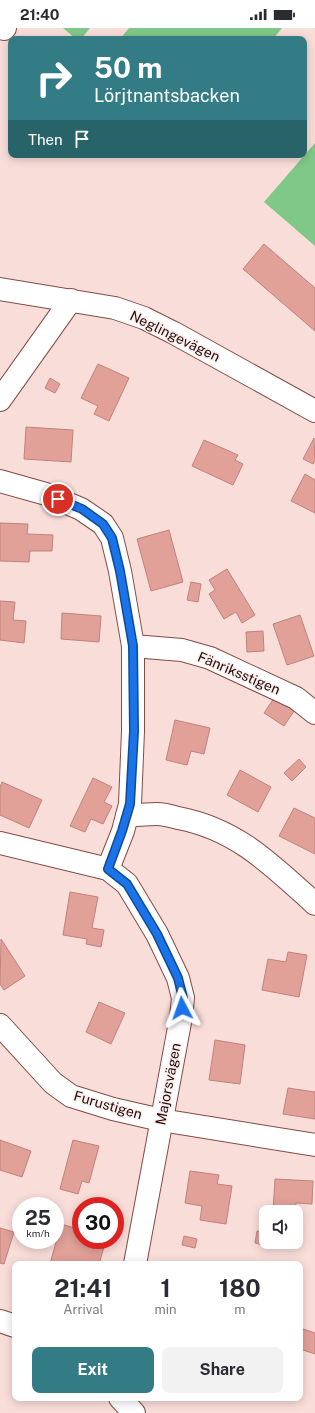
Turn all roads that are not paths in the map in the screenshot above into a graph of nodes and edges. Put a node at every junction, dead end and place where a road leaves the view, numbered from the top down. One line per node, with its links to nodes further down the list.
1 (0, 289): 2 (street, Neglingevägen)
2 (71, 300): 3 (street); 4 (street, Neglingevägen)
3 (0, 400)
4 (315, 411)
5 (0, 481): 6 (street)
6 (133, 646): 7 (street, Fänriksstigen); 8 (street)
7 (315, 713)
8 (127, 816): 10 (street); 11 (street)
9 (0, 843): 10 (street, Majorsvägen)
10 (108, 869): 13 (street, Majorsvägen)
11 (315, 904)
12 (0, 1025): 13 (street, Furustigen)
13 (161, 1120): 14 (street, Furustigen); 15 (street, Majorsvägen)
14 (315, 1145)
15 (136, 1261)
16 (0, 1321): 17 (street)
17 (12, 1325)
18 (123, 1401): 19 (street)
19 (134, 1413)

